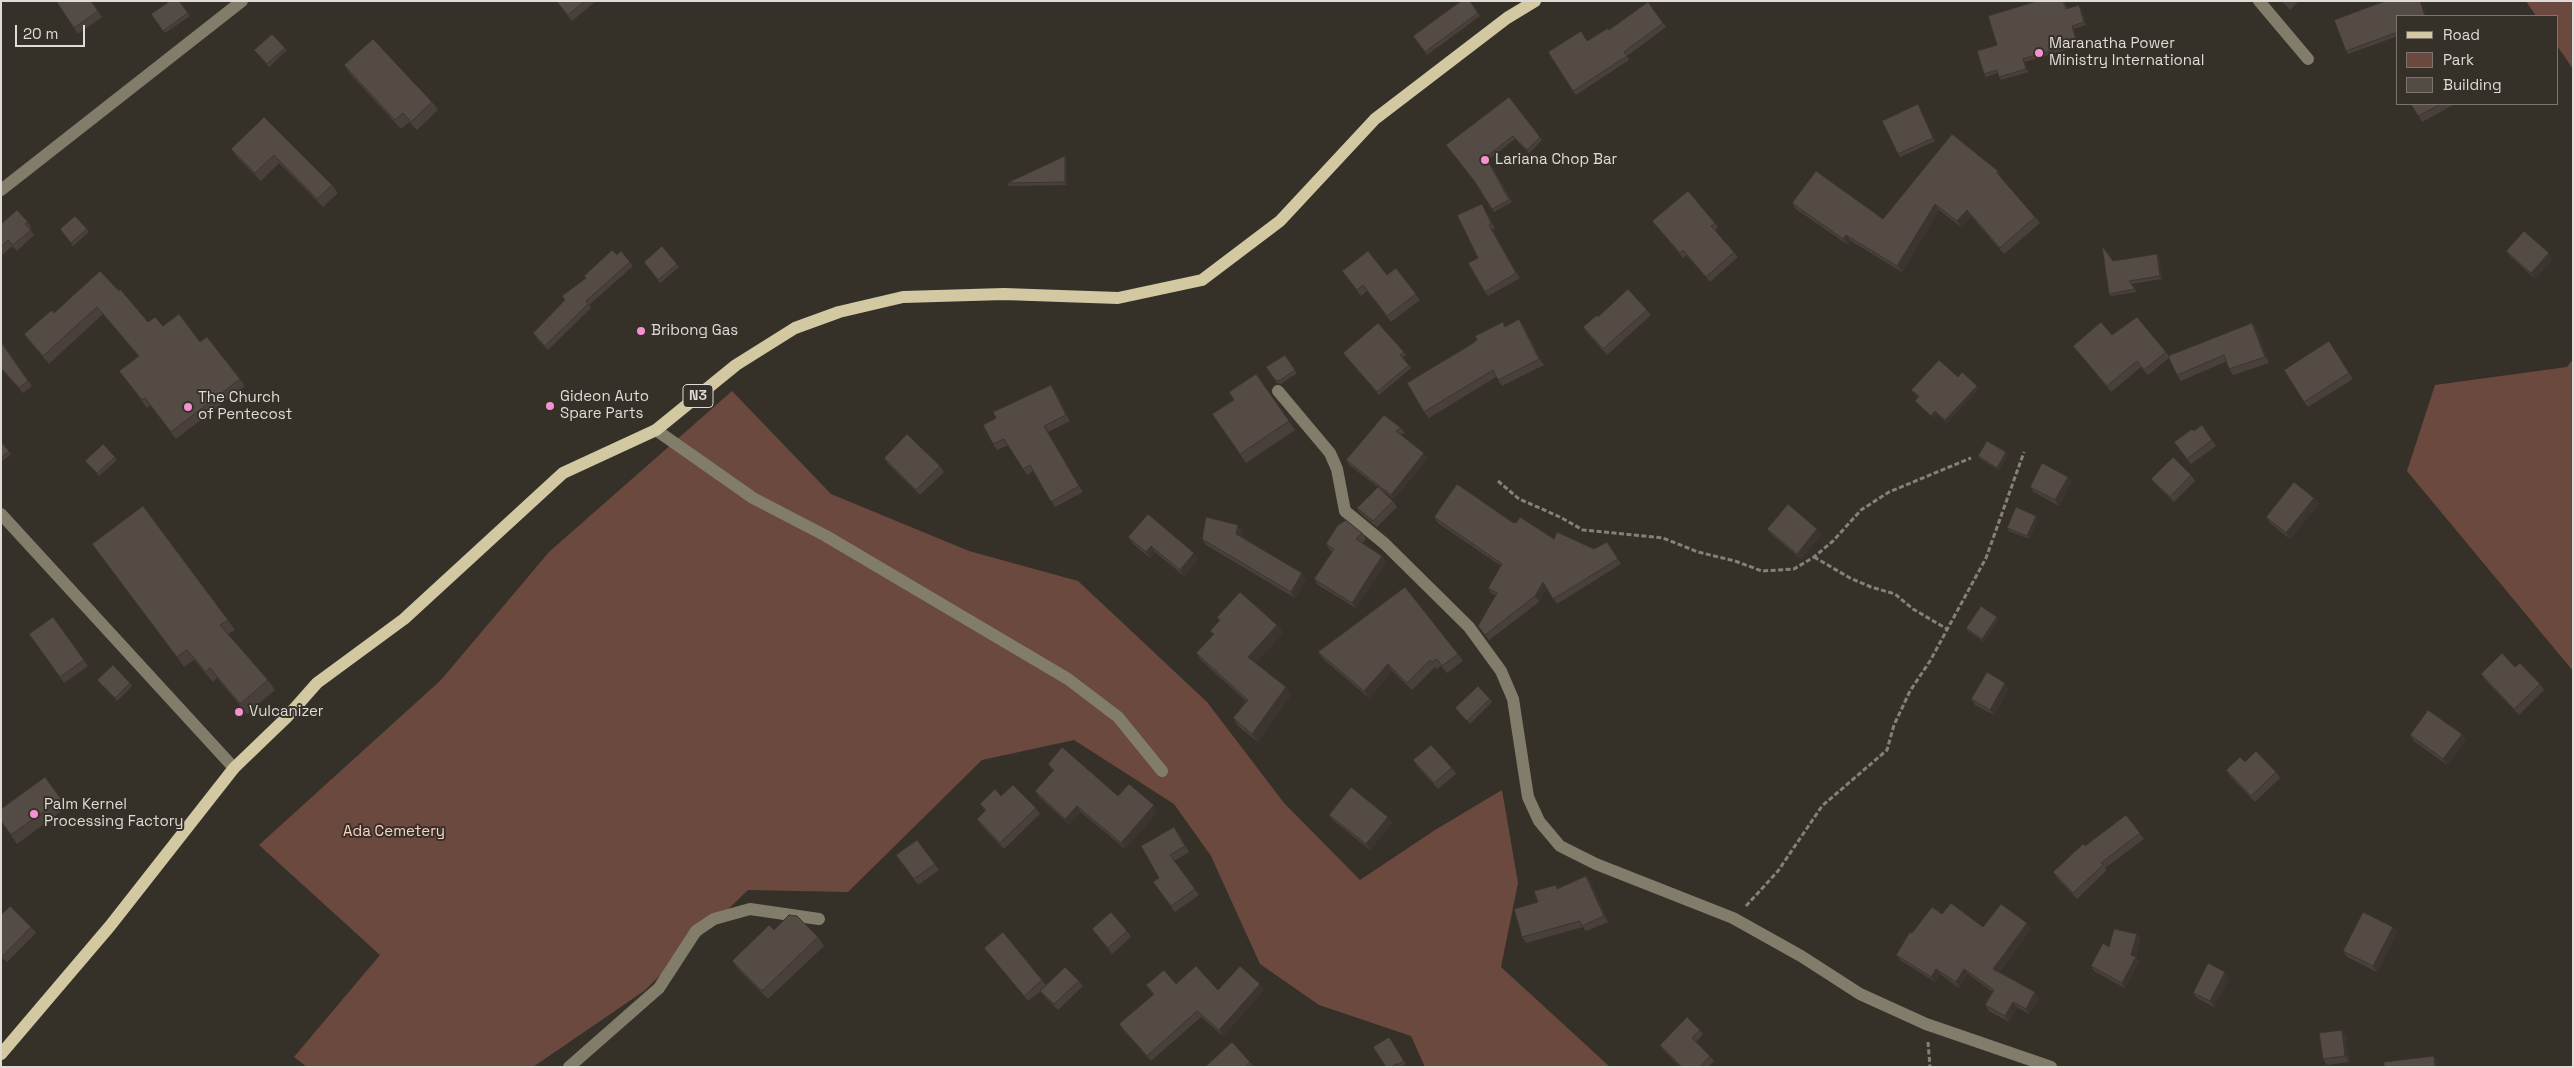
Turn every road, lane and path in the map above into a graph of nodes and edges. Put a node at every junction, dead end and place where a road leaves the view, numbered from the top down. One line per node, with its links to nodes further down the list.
1 (242, 1): 5 (street)
2 (1535, 1): 7 (main road, N3)
3 (2259, 1): 4 (street)
4 (2308, 59)
5 (1, 190)
6 (1278, 391): 16 (street)
7 (656, 430): 14 (main road, N3); 15 (street)
8 (2024, 452): 13 (path)
9 (1970, 458): 12 (path)
10 (1498, 481): 12 (path)
11 (1, 514): 14 (street)
12 (1814, 557): 13 (path)
13 (1947, 630): 16 (path)
14 (234, 768): 18 (main road, N3)
15 (1162, 771)
16 (1733, 918): 20 (street)
17 (819, 919): 19 (street)
18 (1, 1054)
19 (569, 1067)
20 (2051, 1067)

